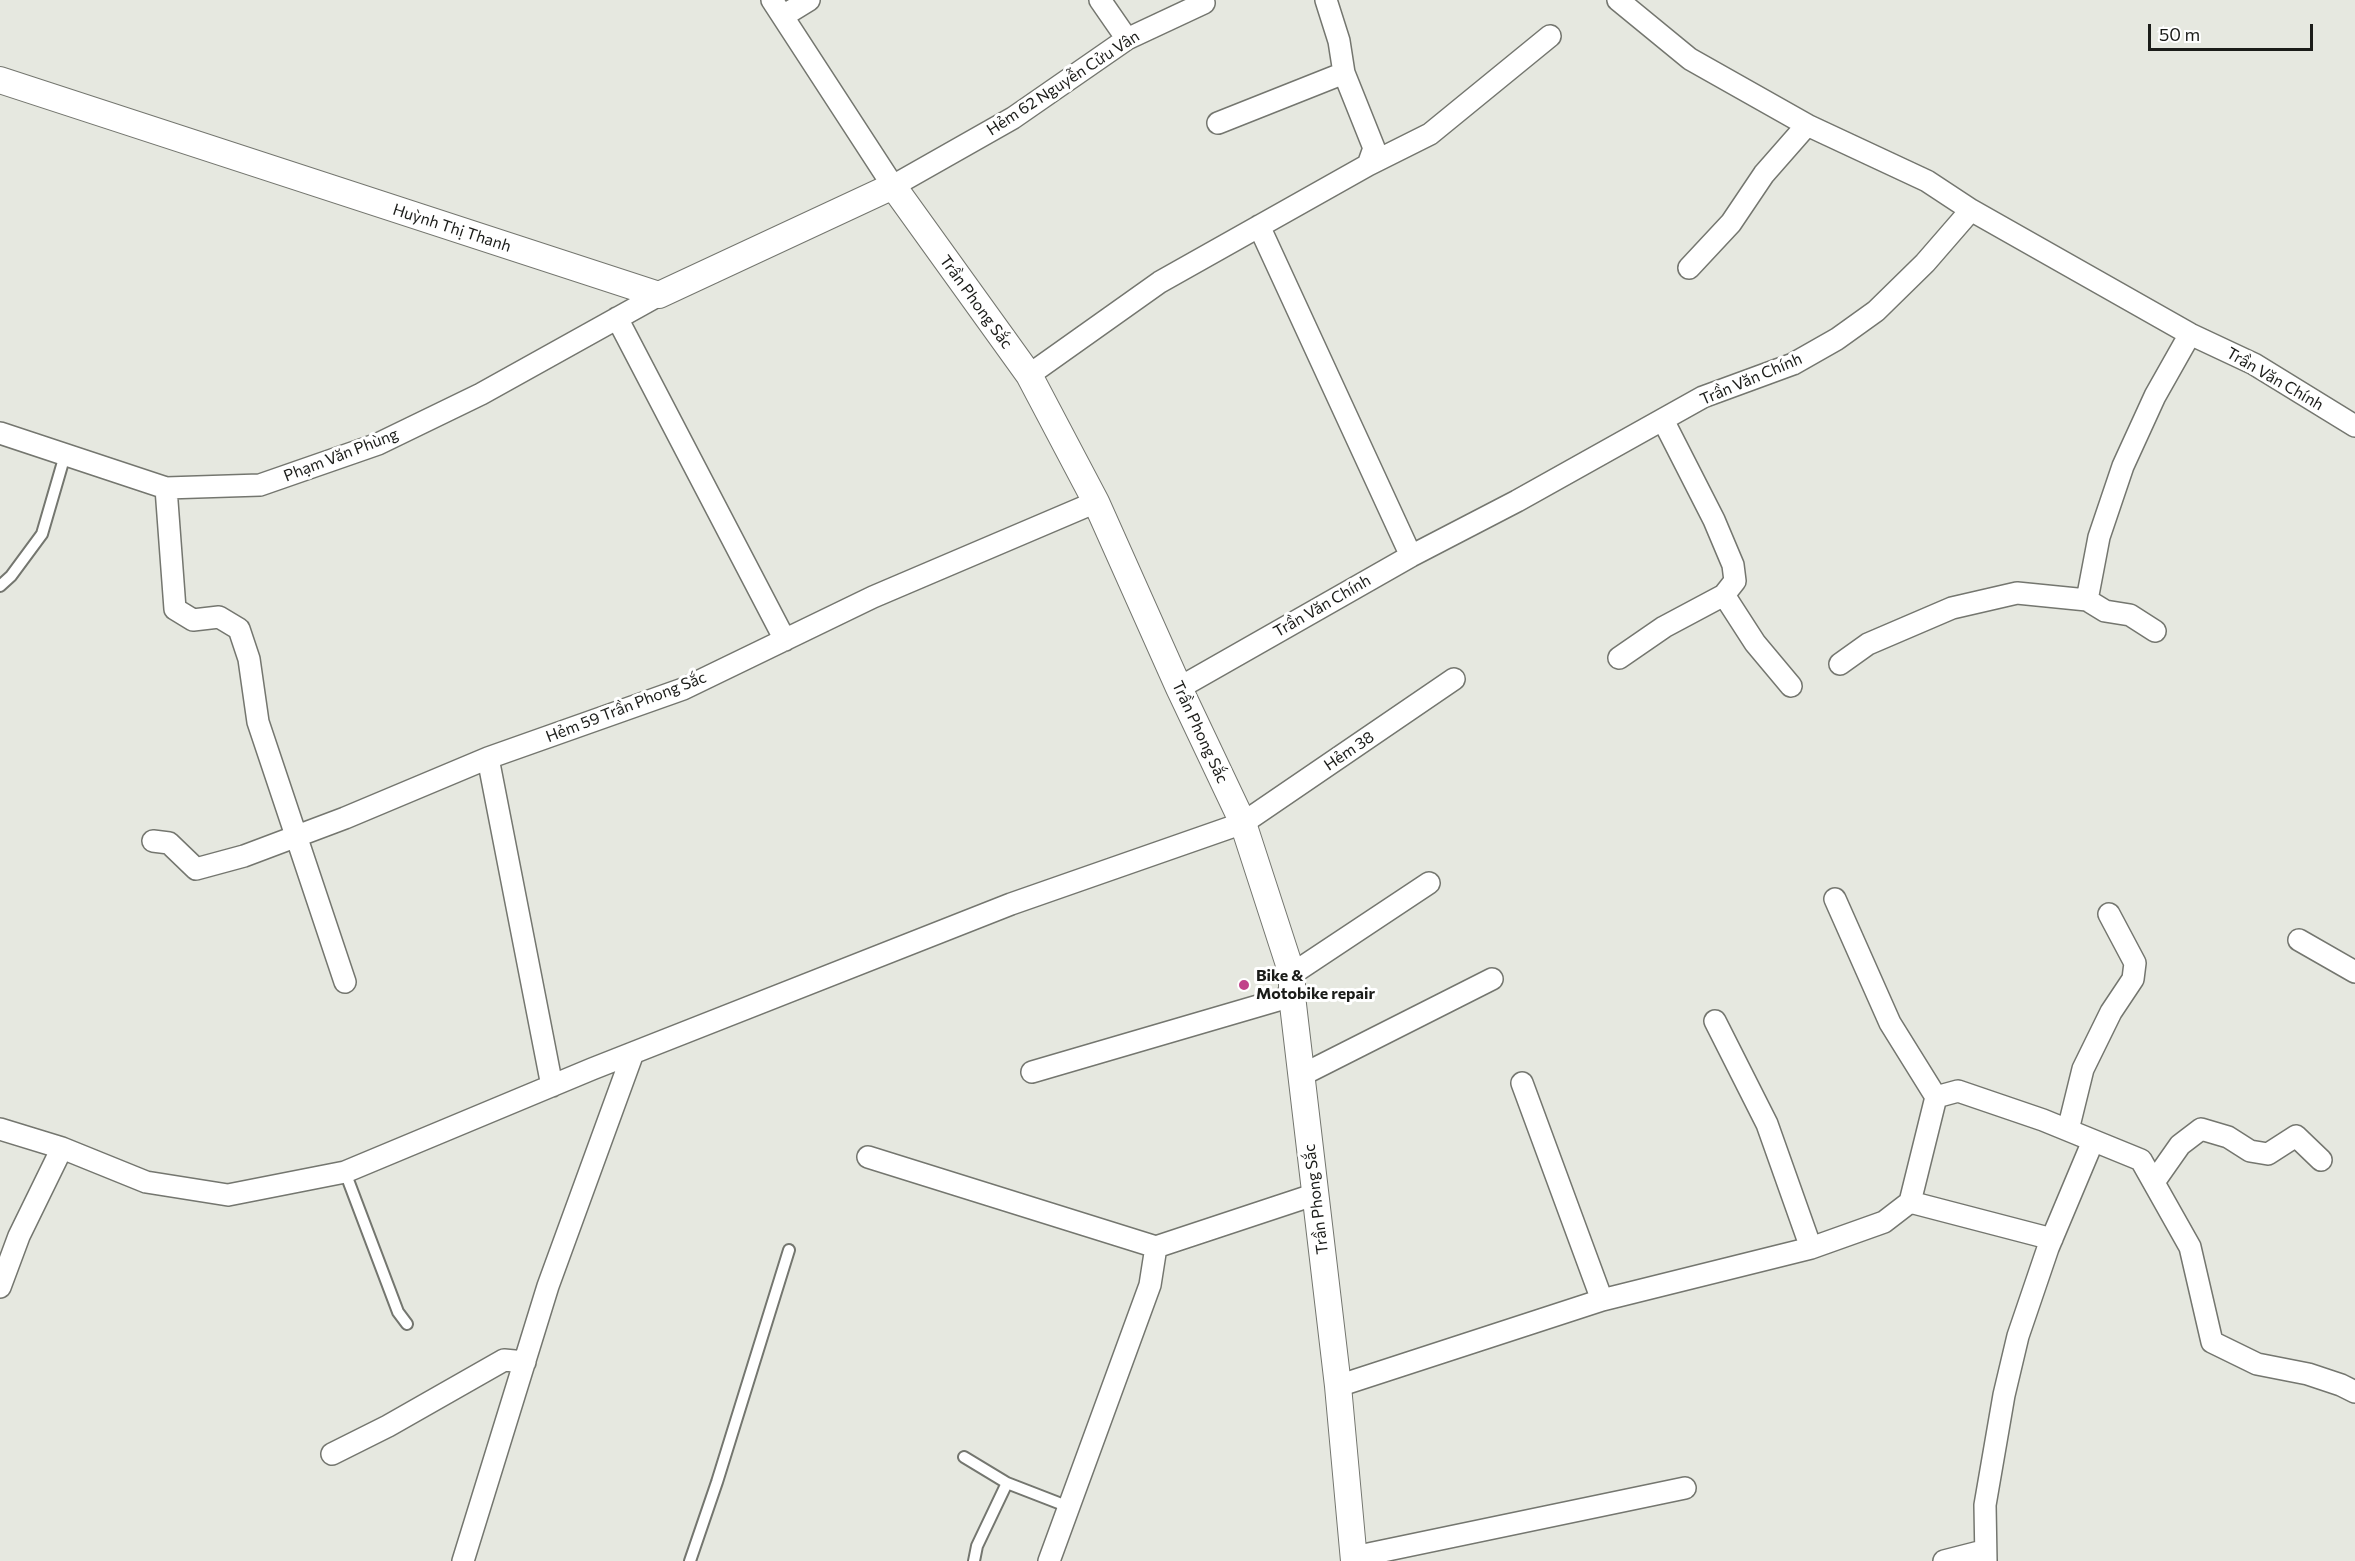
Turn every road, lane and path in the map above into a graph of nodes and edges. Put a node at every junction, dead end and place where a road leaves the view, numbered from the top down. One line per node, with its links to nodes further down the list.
1 (809, 0): 6 (street)
2 (1100, 0): 8 (street)
3 (1326, 0): 9 (street)
4 (1618, 0): 12 (street)
5 (1204, 3): 8 (street, Hẻm 62 Nguyễn Cửu Vân)
6 (778, 8): 14 (street, Trần Phong Sắc)
7 (1550, 36): 13 (street)
8 (1127, 39): 14 (street, Hẻm 62 Nguyễn Cửu Vân)
9 (1344, 73): 11 (street); 13 (street)
10 (0, 80): 18 (street, Huỳnh Thị Thanh)
11 (1218, 123)
12 (1807, 125): 15 (street); 17 (street)
13 (1368, 165): 16 (street)
14 (893, 186): 18 (street); 21 (street, Trần Phong Sắc)
15 (1971, 210): 20 (street, Trần Văn Chính); 22 (street, Trần Văn Chính)
16 (1259, 226): 21 (street); 28 (street)
17 (1689, 268)
18 (659, 295): 19 (street, Phạm Văn Phùng)
19 (617, 318): 26 (street, Phạm Văn Phùng); 33 (street)
20 (2190, 334): 23 (street, Trần Văn Chính); 31 (street)
21 (1029, 375): 27 (street, Trần Phong Sắc)
22 (1663, 420): 28 (street, Trần Văn Chính); 30 (street)
23 (2355, 426)
24 (0, 433): 25 (street, Phạm Văn Phùng)
25 (65, 455): 26 (street, Phạm Văn Phùng); 29 (lane)
26 (166, 488): 41 (street)
27 (1096, 502): 33 (street, Hẻm 59 Trần Phong Sắc); 38 (street, Trần Phong Sắc)
28 (1411, 556): 38 (street, Trần Văn Chính)
29 (0, 586)
30 (1724, 595): 34 (street); 37 (street)
31 (2087, 600): 32 (street); 35 (street)
32 (2155, 631)
33 (785, 640): 39 (street, Hẻm 59 Trần Phong Sắc)
34 (1619, 657)
35 (1840, 664)
36 (1454, 679): 40 (street, Hẻm 38)
37 (1791, 686)
38 (1179, 688): 40 (street, Trần Phong Sắc)
39 (488, 758): 41 (street, Hẻm 59 Trần Phong Sắc); 56 (street)
40 (1243, 823): 50 (street, Trần Phong Sắc); 52 (street, Hẻm 38)
41 (296, 837): 42 (street, Hẻm 59 Trần Phong Sắc); 49 (street)
42 (153, 841)
43 (1429, 883): 50 (street)
44 (1835, 899): 57 (street)
45 (2109, 914): 59 (street)
46 (2299, 940): 47 (street)
47 (2355, 972)
48 (1492, 979): 54 (street)
49 (345, 982)
50 (1292, 985): 53 (street); 54 (street, Trần Phong Sắc)
51 (1715, 1022): 70 (street)
52 (633, 1053): 56 (street, Hẻm 38); 75 (street)
53 (1032, 1072)
54 (1302, 1075): 66 (street, Trần Phong Sắc)
55 (1522, 1083): 73 (street)
56 (552, 1086): 64 (street, Hẻm 38)
57 (1936, 1097): 59 (street); 67 (street)
58 (0, 1129): 61 (street, Hẻm 38)
59 (2068, 1130): 60 (street)
60 (2093, 1141): 65 (street); 68 (street)
61 (62, 1148): 64 (street, Hẻm 38); 72 (street)
62 (868, 1157): 69 (street)
63 (2321, 1160): 65 (street)
64 (345, 1172): 74 (lane)
65 (2154, 1182): 77 (street)
66 (1316, 1194): 69 (street); 76 (street, Trần Phong Sắc)
67 (1910, 1202): 68 (street); 70 (street)
68 (2052, 1239): 83 (street)
69 (1156, 1247): 82 (street)
70 (1811, 1248): 73 (street)
71 (789, 1250): 86 (lane)
72 (0, 1287)
73 (1602, 1300): 76 (street)
74 (407, 1324)
75 (525, 1362): 78 (street); 85 (street)
76 (1338, 1386): 84 (street, Trần Phong Sắc)
77 (2355, 1392)
78 (332, 1454)
79 (964, 1457): 80 (lane)
80 (1007, 1483): 82 (lane); 87 (lane)
81 (1685, 1488): 84 (street)
82 (1069, 1507): 88 (street)
83 (1984, 1556): 89 (street)
84 (1354, 1559)
85 (463, 1561)
86 (690, 1561)
87 (974, 1561)
88 (1049, 1561)
89 (1944, 1561)

